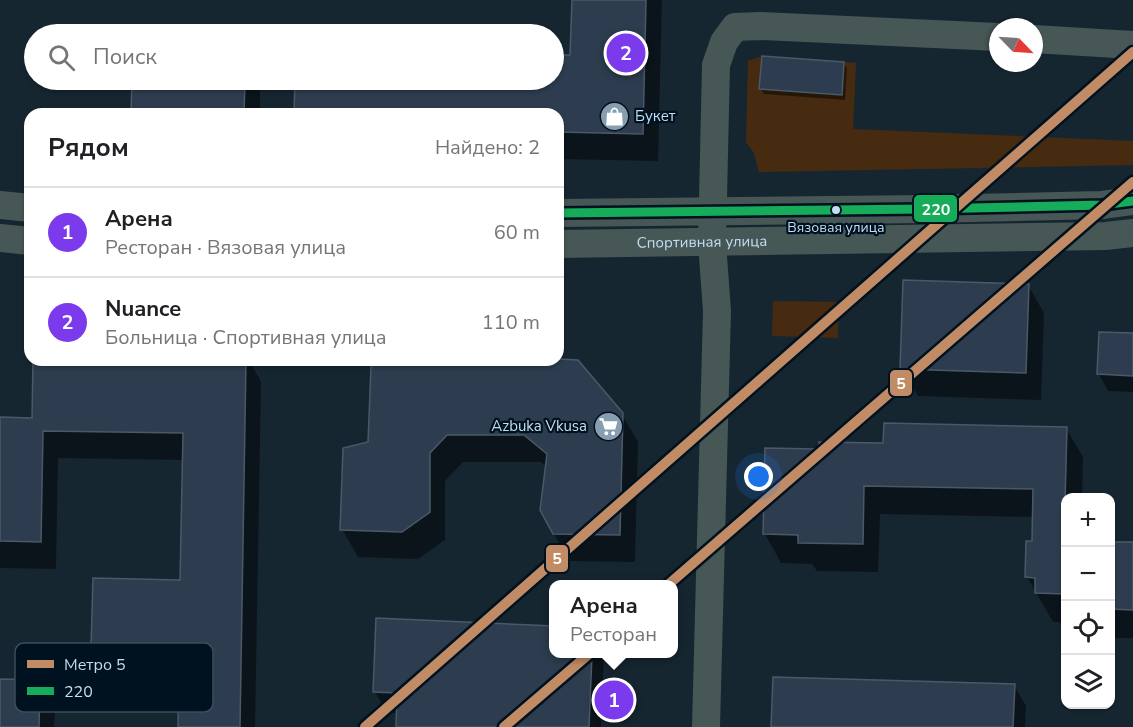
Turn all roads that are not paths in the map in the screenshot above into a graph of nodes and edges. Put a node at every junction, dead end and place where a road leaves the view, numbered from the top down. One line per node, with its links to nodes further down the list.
1 (989, 37): 8 (street, Спортивная улица)
2 (1043, 40): 3 (street)
3 (1133, 45)
4 (1133, 201): 8 (street, Спортивная улица)
5 (0, 205): 6 (street)
6 (24, 207)
7 (564, 214): 8 (street, Спортивная улица)
8 (712, 227): 9 (street, Спортивная улица); 12 (street, Спортивная улица); 13 (street)
9 (1133, 233)
10 (0, 238): 11 (street)
11 (24, 240)
12 (564, 243)
13 (706, 727)

